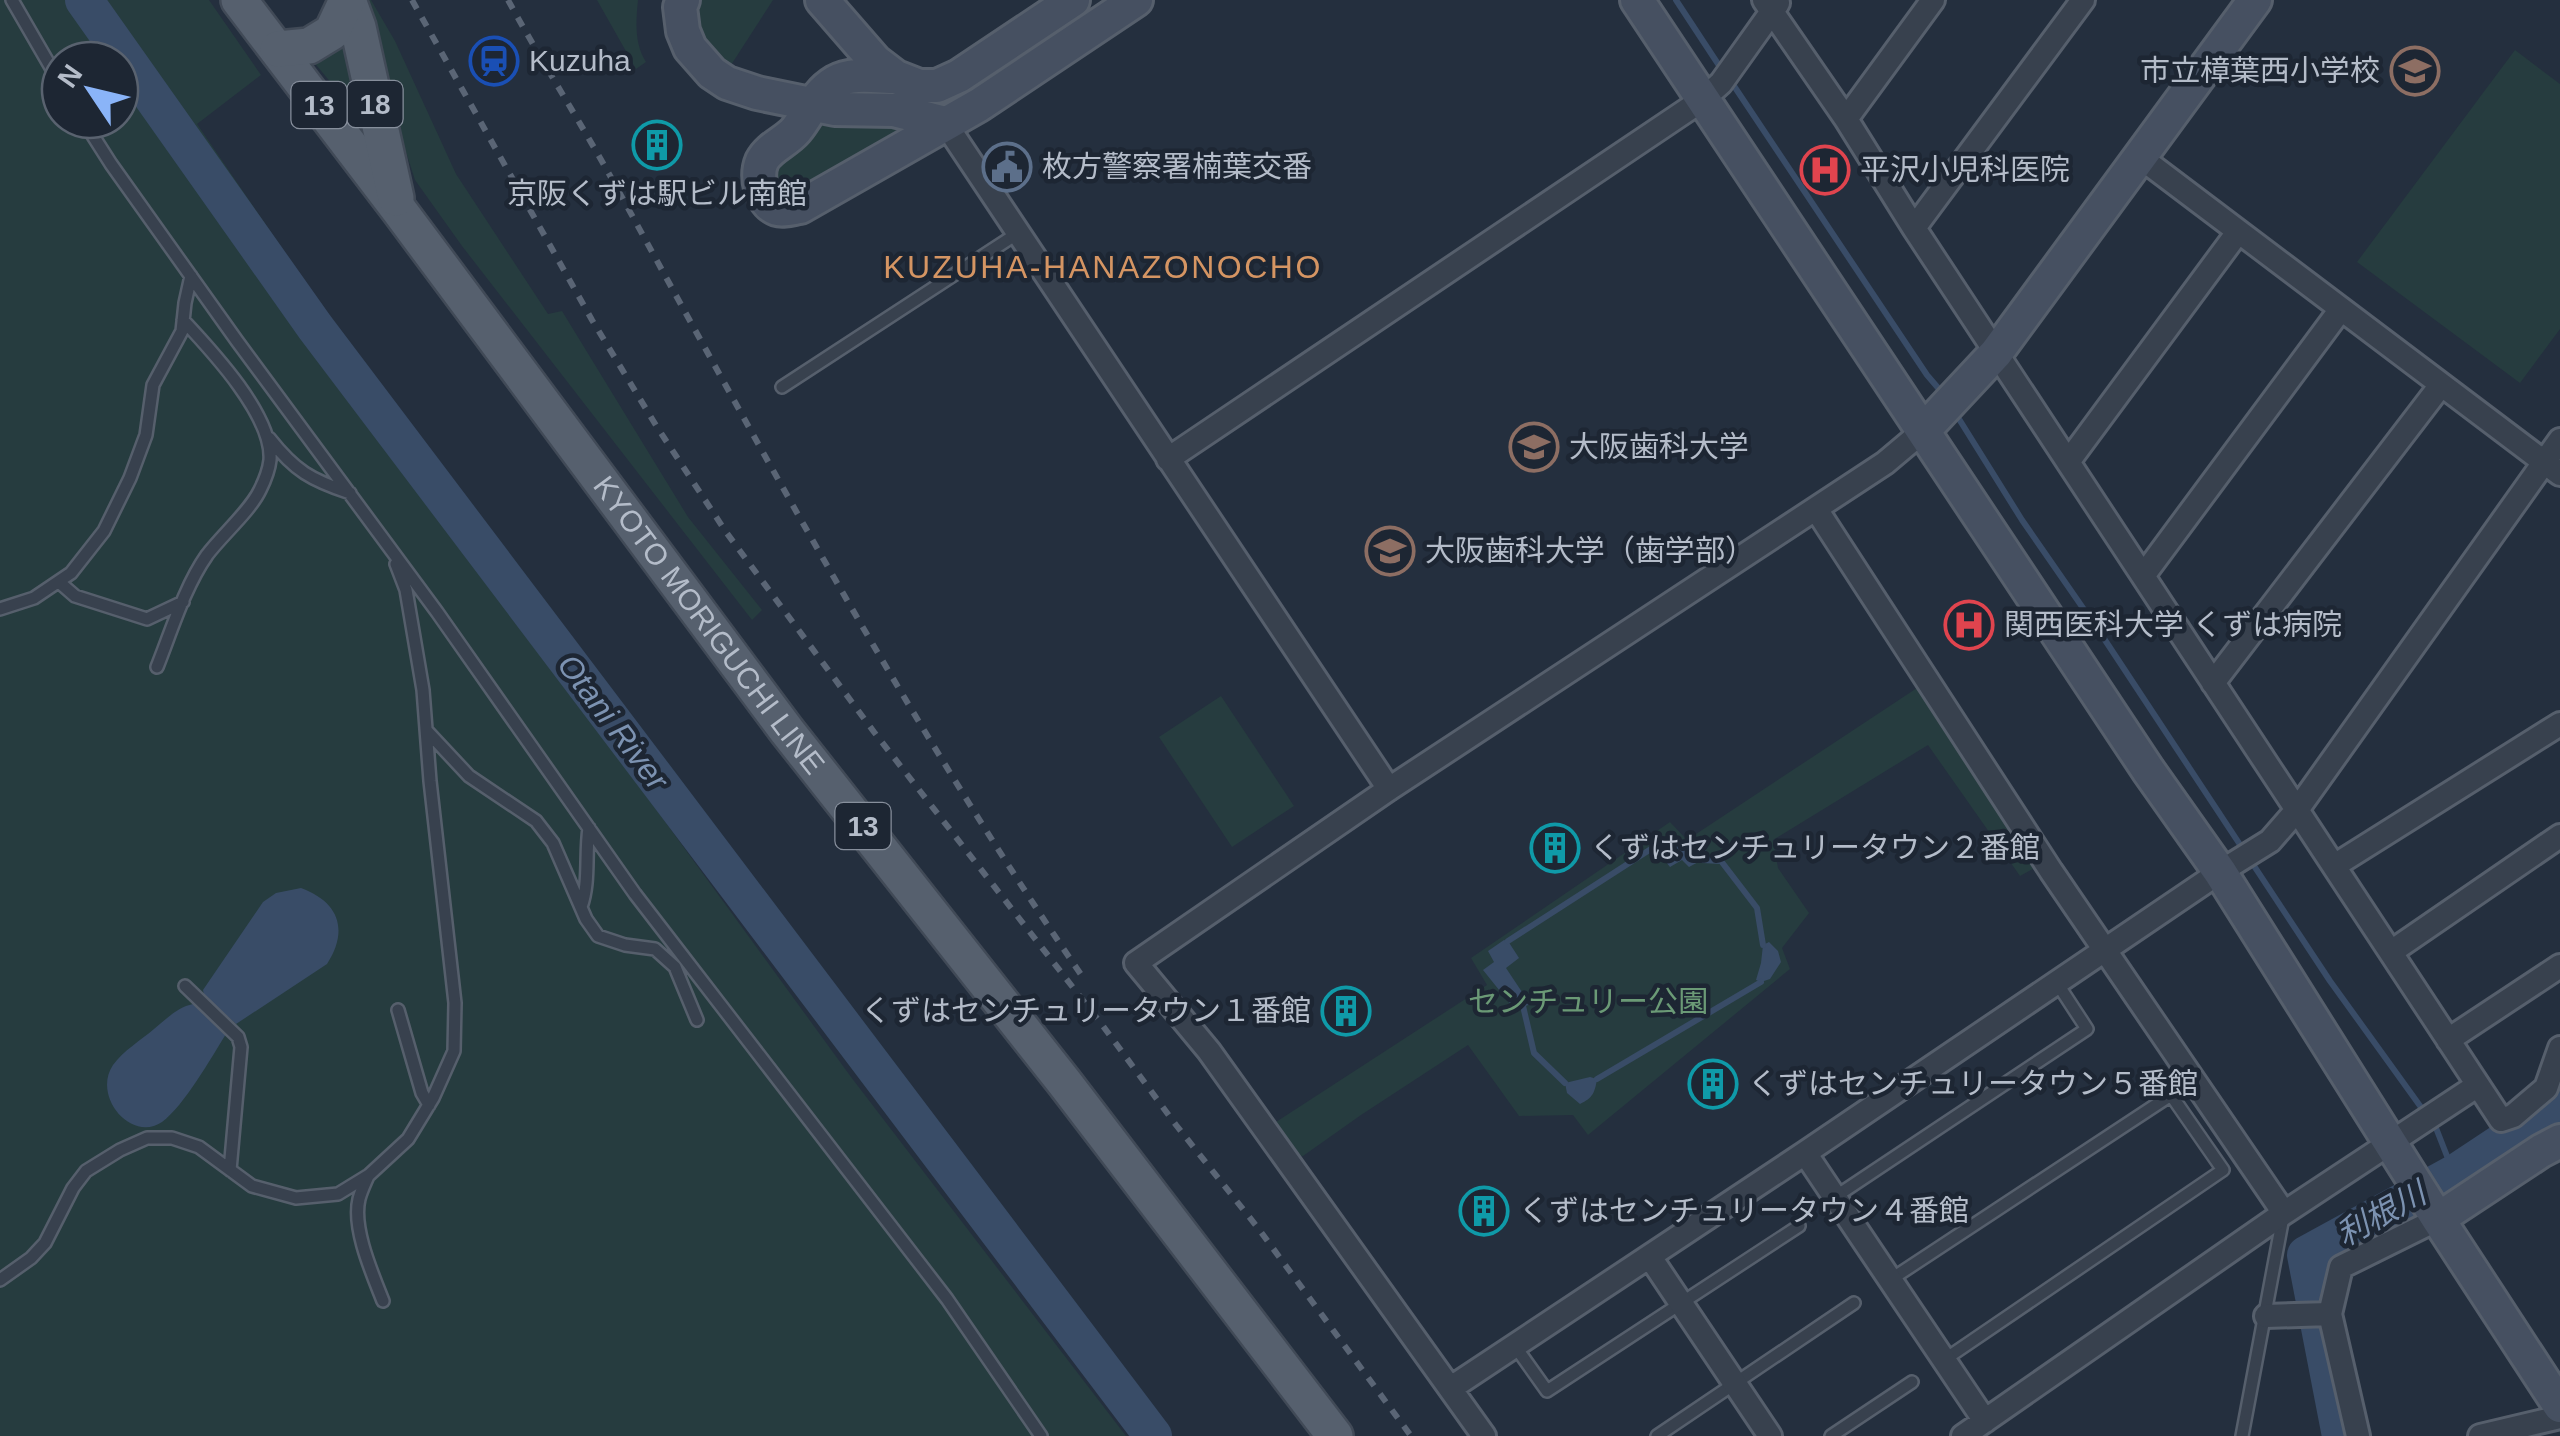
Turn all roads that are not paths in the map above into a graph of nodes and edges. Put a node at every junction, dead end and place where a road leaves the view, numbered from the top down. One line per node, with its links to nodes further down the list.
1 (12, 0): 13 (lane)
2 (238, 0): 14 (main road, KYOTO MORIGUCHI LINE / 13)
3 (348, 0): 14 (main road, 18); 22 (main road, 18)
4 (683, 0): 17 (street)
5 (822, 0): 15 (street)
6 (1073, 0): 15 (street)
7 (1136, 0): 19 (street)
8 (1637, 0): 16 (street)
9 (1933, 0): 18 (street)
10 (2083, 0): 23 (street)
11 (2255, 0): 21 (street)
12 (1772, 4): 16 (street); 18 (street)
13 (40, 48)
14 (278, 50): 22 (main road, KYOTO MORIGUCHI LINE / 13)
15 (896, 78): 17 (street)
16 (1702, 100): 32 (street); 35 (street)
17 (812, 104): 19 (street); 19 (street)
18 (1846, 119): 23 (street)
19 (944, 123): 25 (street)
20 (95, 140): 26 (lane)
21 (2140, 157): 24 (street); 29 (street)
22 (399, 210): 93 (main road, KYOTO MORIGUCHI LINE / 13)
23 (1914, 228): 29 (street)
24 (2238, 232): 27 (street); 36 (street)
25 (1018, 233): 31 (lane); 35 (street)
26 (192, 276): 28 (lane); 38 (lane)
27 (2341, 309): 30 (street); 41 (street)
28 (183, 320): 33 (lane); 42 (lane)
29 (1996, 352): 32 (street); 36 (street)
30 (2441, 385): 37 (street); 46 (street)
31 (782, 388)
32 (1922, 431): 39 (street); 54 (street)
33 (266, 434): 38 (lane); 43 (lane)
34 (2560, 440): 37 (street)
35 (1168, 459): 49 (street)
36 (2068, 462): 41 (street)
37 (2552, 468): 50 (street)
38 (350, 493): 40 (lane)
39 (1816, 509): 49 (street); 56 (street)
40 (389, 546): 48 (lane); 51 (lane)
41 (2144, 576): 46 (street)
42 (59, 582): 43 (lane); 44 (lane)
43 (183, 602): 45 (lane)
44 (0, 609)
45 (157, 667)
46 (2213, 683): 50 (street)
47 (2560, 724): 53 (street)
48 (426, 730): 55 (lane); 66 (lane)
49 (1388, 790): 88 (street)
50 (2297, 810): 53 (street); 54 (street)
51 (589, 828): 55 (lane); 92 (lane)
52 (2560, 836): 57 (street)
53 (2334, 866): 57 (street)
54 (2220, 872): 56 (street); 68 (street)
55 (581, 907): 62 (lane)
56 (2105, 951): 59 (street); 73 (street)
57 (2391, 952): 63 (street)
58 (2560, 966): 63 (street)
59 (2056, 983): 69 (street); 72 (lane)
60 (186, 986): 70 (lane)
61 (398, 1010): 66 (lane)
62 (697, 1020)
63 (2448, 1040): 65 (street)
64 (2560, 1048): 65 (street)
65 (2478, 1085): 68 (street)
66 (429, 1105): 71 (lane)
67 (2560, 1141): 74 (street)
68 (2390, 1142): 73 (street); 74 (street)
69 (1805, 1153): 72 (street); 76 (street)
70 (230, 1170): 71 (lane); 77 (lane)
71 (368, 1175): 79 (lane)
72 (1835, 1197): 78 (street)
73 (2284, 1213): 83 (lane); 91 (street)
74 (2438, 1219): 82 (street); 89 (street)
75 (1799, 1226): 80 (lane)
76 (1650, 1257): 80 (street); 84 (street)
77 (0, 1280)
78 (1890, 1280): 85 (street); 85 (lane)
79 (383, 1301)
80 (1681, 1303): 84 (lane); 87 (street)
81 (1854, 1304): 87 (lane)
82 (2330, 1314): 83 (street); 100 (street)
83 (2266, 1316): 99 (lane)
84 (1515, 1346): 88 (street)
85 (1944, 1360): 91 (street)
86 (1912, 1382): 97 (lane)
87 (1734, 1383): 95 (lane); 96 (street)
88 (1451, 1388): 94 (street)
89 (2560, 1406)
90 (2560, 1417): 101 (street)
91 (1984, 1421): 98 (street)
92 (1041, 1436)
93 (1335, 1436)
94 (1484, 1436)
95 (1657, 1436)
96 (1770, 1436)
97 (1830, 1436)
98 (1964, 1436)
99 (2242, 1436)
100 (2358, 1436)
101 (2480, 1436)

